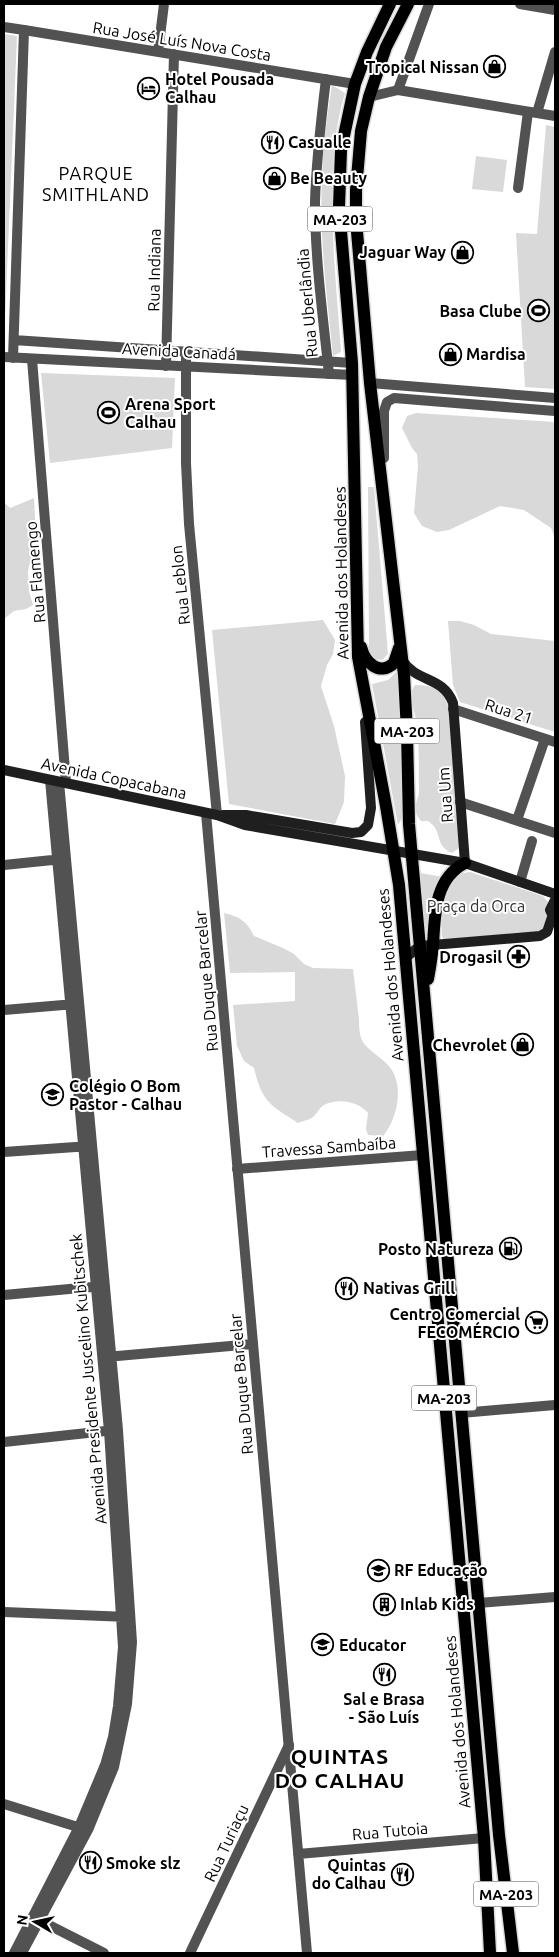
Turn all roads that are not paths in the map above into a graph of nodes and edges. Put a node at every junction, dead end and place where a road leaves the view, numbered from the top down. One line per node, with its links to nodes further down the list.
1 (164, 4): 9 (street)
2 (390, 4): 13 (main road, Avenida dos Holandeses / MA-203)
3 (408, 4): 15 (main road, Avenida dos Holandeses / MA-203)
4 (429, 4): 14 (street)
5 (520, 4): 6 (street)
6 (555, 10)
7 (4, 27): 8 (street, Rua José Luís Nova Costa)
8 (24, 30): 9 (street, Rua José Luís Nova Costa); 19 (street)
9 (158, 52): 11 (street, Rua José Luís Nova Costa)
10 (555, 52): 16 (street)
11 (174, 54): 12 (street, Rua José Luís Nova Costa); 20 (street, Rua Indiana)
12 (326, 79): 13 (street, Rua José Luís Nova Costa); 24 (street, Rua Uberlândia)
13 (355, 84): 27 (main road, Avenida dos Holandeses / MA-203)
14 (398, 90): 15 (street); 16 (street)
15 (369, 97): 29 (main road, Avenida dos Holandeses / MA-203)
16 (532, 113): 17 (street); 18 (street)
17 (555, 116)
18 (518, 188)
19 (14, 340): 20 (street, Avenida Canadá); 22 (street)
20 (167, 351): 21 (street, Avenida Canadá); 25 (street, Rua Indiana)
21 (186, 352): 24 (street, Avenida Canadá); 26 (street, Rua Leblon)
22 (8, 357): 23 (street, Avenida Canadá)
23 (32, 359): 25 (street, Avenida Canadá); 40 (street, Rua Flamengo)
24 (328, 362): 27 (street, Avenida Canadá); 28 (street, Rua Uberlândia)
25 (166, 366): 26 (street, Avenida Canadá)
26 (186, 367): 28 (street, Avenida Canadá); 43 (street, Rua Leblon)
27 (352, 369): 28 (street, Avenida Canadá); 33 (main road, Avenida dos Holandeses / MA-203)
28 (329, 374)
29 (370, 383): 30 (street); 32 (main road, Avenida dos Holandeses / MA-203)
30 (555, 398)
31 (555, 411): 32 (street)
32 (384, 494): 34 (main road, Avenida dos Holandeses / MA-203)
33 (358, 634): 34 (main road); 36 (main road, Avenida dos Holandeses / MA-203)
34 (400, 638): 35 (main road, Avenida dos Holandeses / MA-203)
35 (402, 660): 37 (main road, Rua Um); 45 (main road, Avenida dos Holandeses / MA-203)
36 (363, 689): 43 (main road, Avenida Copacabana); 48 (main road, Avenida dos Holandeses / MA-203)
37 (453, 709): 38 (street, Rua 21); 41 (main road, Rua Um)
38 (550, 740): 44 (street)
39 (4, 770): 40 (main road, Avenida Copacabana)
40 (59, 782): 42 (main road, Avenida Copacabana); 50 (street, Avenida Presidente Juscelino Kubitschek)
41 (460, 802): 44 (street); 51 (main road, Rua Um)
42 (206, 812): 43 (main road, Avenida Copacabana); 63 (street, Rua Duque Barcelar)
43 (218, 815): 48 (main road, Avenida Copacabana)
44 (516, 820): 46 (street)
45 (409, 824): 48 (main road); 49 (main road, Avenida dos Holandeses / MA-203)
46 (555, 833)
47 (532, 841): 53 (street)
48 (394, 851): 49 (main road, Avenida Copacabana); 57 (main road, Avenida dos Holandeses / MA-203)
49 (411, 854): 51 (main road, Avenida Copacabana); 56 (main road, Avenida dos Holandeses / MA-203)
50 (62, 859): 52 (street); 58 (street, Avenida Presidente Juscelino Kubitschek)
51 (465, 863): 53 (main road, Avenida Copacabana); 56 (main road)
52 (4, 864)
53 (520, 882): 54 (main road, Avenida Copacabana)
54 (552, 897): 55 (main road)
55 (554, 920): 56 (main road)
56 (426, 945): 57 (main road); 69 (main road, Avenida dos Holandeses / MA-203)
57 (405, 958): 62 (main road, Avenida dos Holandeses / MA-203)
58 (75, 1004): 59 (street); 60 (street, Avenida Presidente Juscelino Kubitschek)
59 (4, 1010)
60 (88, 1146): 61 (street); 64 (street, Avenida Presidente Juscelino Kubitschek)
61 (4, 1152)
62 (423, 1155): 63 (street, Travessa Sambaíba); 79 (main road, Avenida dos Holandeses / MA-203)
63 (237, 1169): 66 (street, Rua Duque Barcelar)
64 (101, 1287): 65 (street); 67 (street, Avenida Presidente Juscelino Kubitschek)
65 (4, 1295)
66 (253, 1344): 67 (street); 76 (street, Rua Duque Barcelar)
67 (107, 1357): 70 (street, Avenida Presidente Juscelino Kubitschek)
68 (555, 1405): 69 (street)
69 (461, 1413): 73 (main road, Avenida dos Holandeses / MA-203)
70 (114, 1430): 71 (street); 75 (street, Avenida Presidente Juscelino Kubitschek)
71 (4, 1442)
72 (555, 1597): 73 (street)
73 (478, 1603): 88 (main road, Avenida dos Holandeses / MA-203)
74 (4, 1612): 75 (street)
75 (127, 1617): 78 (street, Avenida Presidente Juscelino Kubitschek)
76 (289, 1745): 80 (street, Rua Duque Barcelar); 85 (street, Rua Turiaçu)
77 (4, 1804): 78 (street)
78 (84, 1829): 81 (street, Avenida Presidente Juscelino Kubitschek)
79 (484, 1838): 80 (street, Rua Tutoia); 87 (main road, Avenida dos Holandeses / MA-203)
80 (298, 1854): 86 (street, Rua Duque Barcelar)
81 (36, 1918): 82 (street, Avenida Presidente Juscelino Kubitschek); 83 (street, Avenida Presidente Juscelino Kubitschek); 84 (street)
82 (14, 1953)
83 (22, 1953)
84 (104, 1953)
85 (190, 1953)
86 (307, 1953)
87 (490, 1953)
88 (512, 1953)

